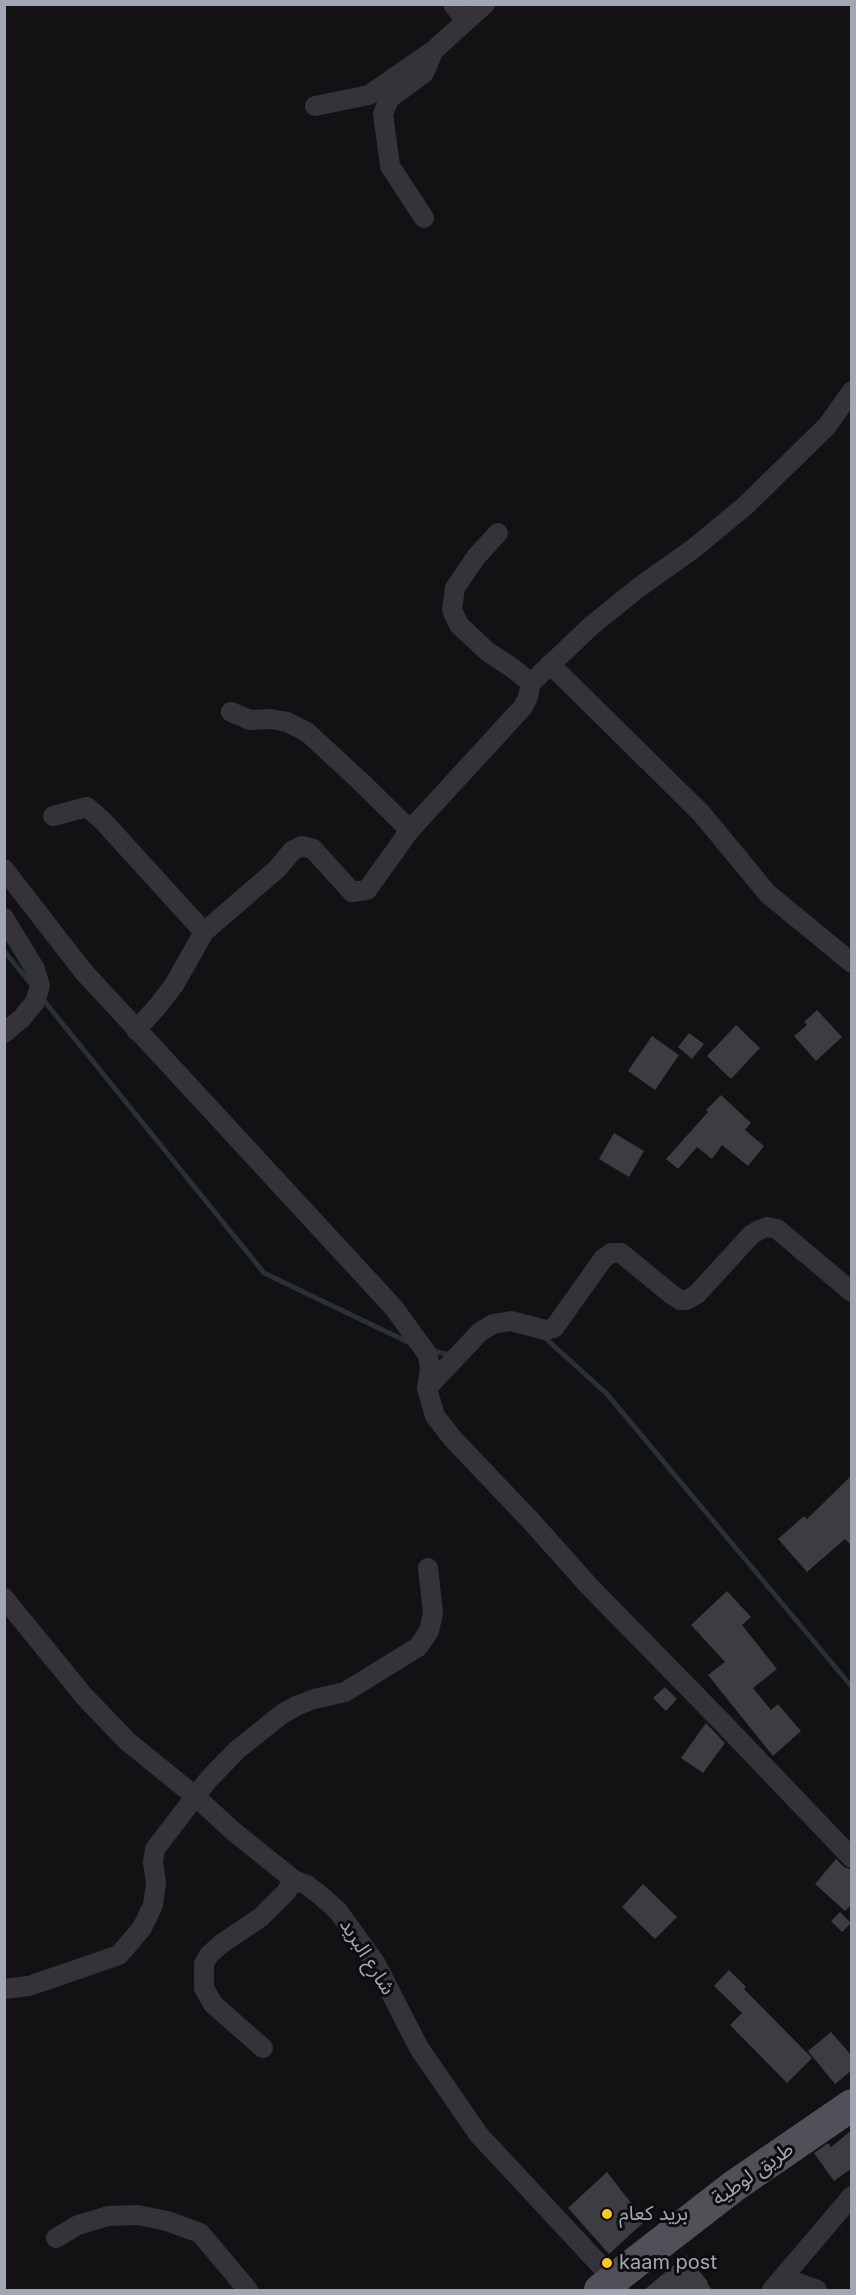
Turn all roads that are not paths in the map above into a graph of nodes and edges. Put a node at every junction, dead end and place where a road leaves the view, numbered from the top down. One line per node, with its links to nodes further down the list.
1 (453, 4): 3 (street)
2 (484, 4): 3 (street)
3 (465, 20): 4 (street)
4 (434, 50): 5 (street); 6 (street)
5 (315, 106)
6 (424, 218)
7 (852, 391): 9 (street)
8 (498, 533): 10 (street)
9 (550, 664): 10 (street); 17 (street)
10 (531, 683): 13 (street)
11 (231, 712): 13 (street)
12 (53, 816): 16 (street)
13 (410, 830): 16 (street)
14 (4, 869): 18 (street)
15 (4, 918): 19 (street)
16 (204, 932): 18 (street)
17 (852, 963)
18 (136, 1030): 21 (street)
19 (4, 1032)
20 (852, 1292): 21 (street)
21 (427, 1388): 25 (street)
22 (428, 1568): 24 (street)
23 (4, 1598): 24 (street, شارع البريد)
24 (196, 1797): 26 (street, شارع البريد); 27 (street)
25 (852, 1858)
26 (294, 1880): 28 (street); 33 (street, شارع البريد)
27 (4, 1989)
28 (263, 2048)
29 (852, 2105): 33 (main road, طريق لوطية)
30 (852, 2196): 32 (street)
31 (56, 2238): 34 (street)
32 (778, 2284): 35 (street)
33 (611, 2287)
34 (248, 2290)
35 (817, 2290)

